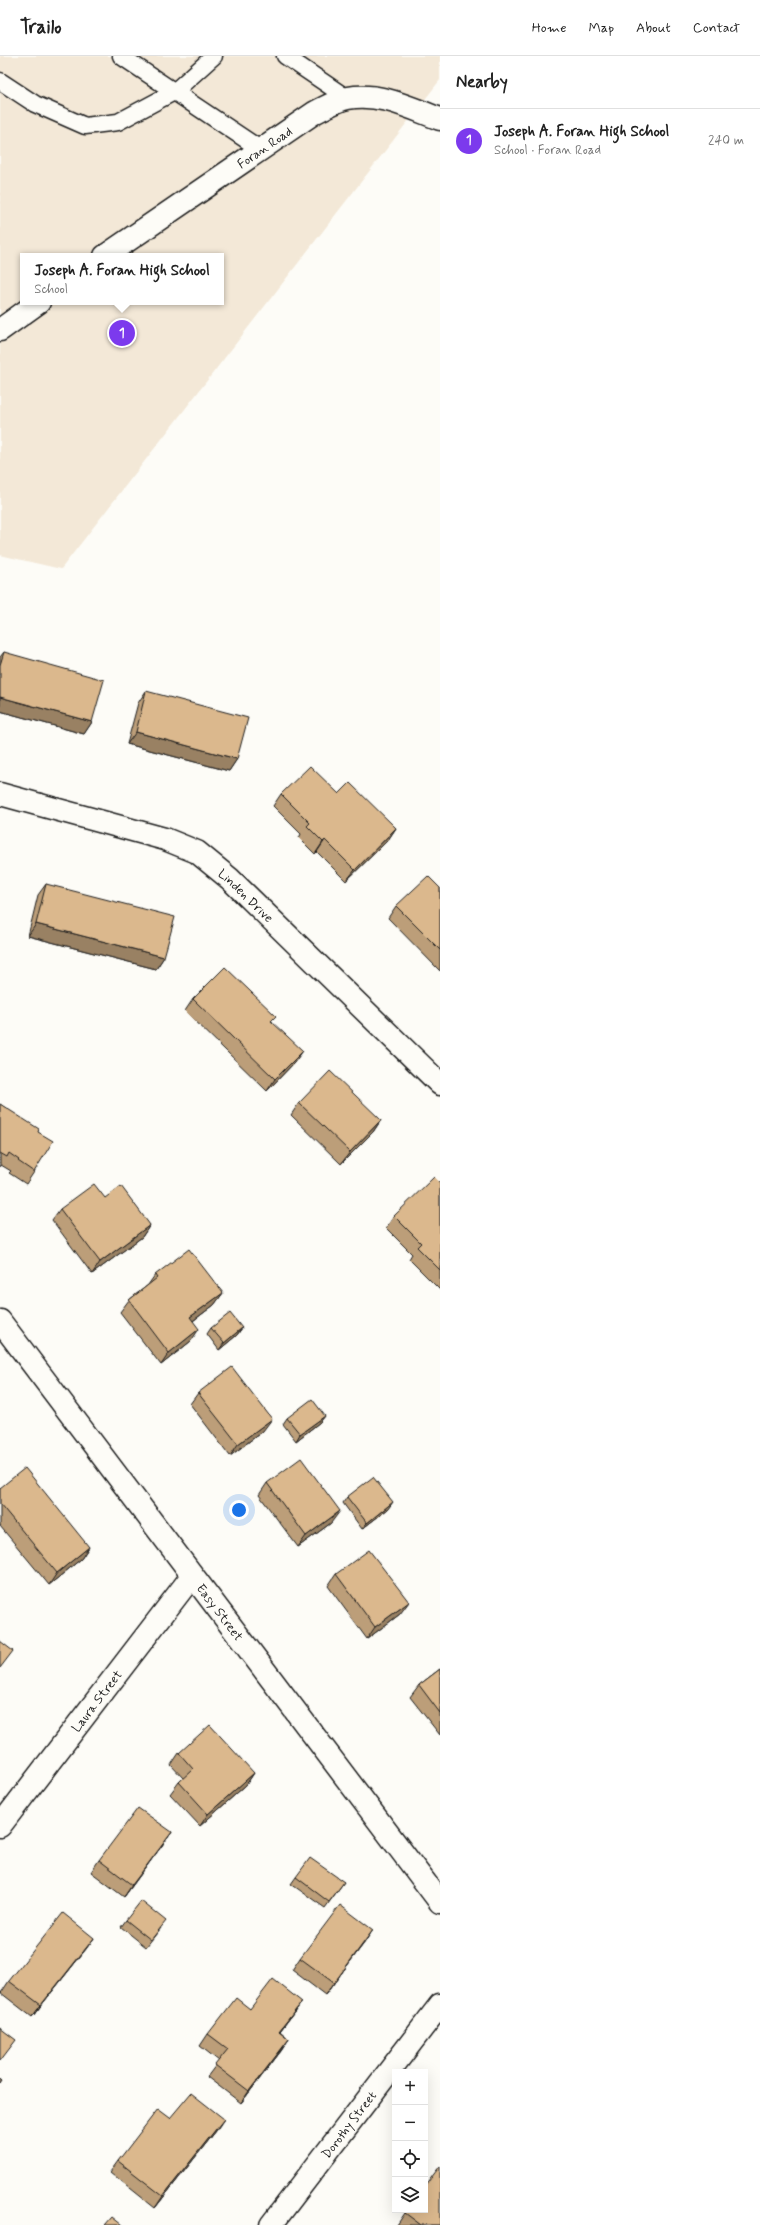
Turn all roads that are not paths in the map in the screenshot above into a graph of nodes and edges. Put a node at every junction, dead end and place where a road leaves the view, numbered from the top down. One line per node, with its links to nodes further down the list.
1 (121, 56): 5 (lane)
2 (214, 56): 5 (lane)
3 (285, 56): 6 (lane)
4 (0, 81): 5 (lane)
5 (174, 92): 8 (lane)
6 (347, 98): 7 (street, Foran Road); 8 (street, Foran Road)
7 (440, 119)
8 (260, 149): 9 (street, Foran Road)
9 (109, 253)
10 (35, 305): 11 (street)
11 (0, 330)
12 (0, 794): 13 (street, Linden Drive)
13 (440, 1084)
14 (0, 1321): 15 (street, Easy Street)
15 (192, 1576): 16 (street, Laura Street); 17 (street, Easy Street)
16 (0, 1826)
17 (440, 1902)
18 (440, 2005): 19 (street, Dorothy Street)
19 (271, 2225)

